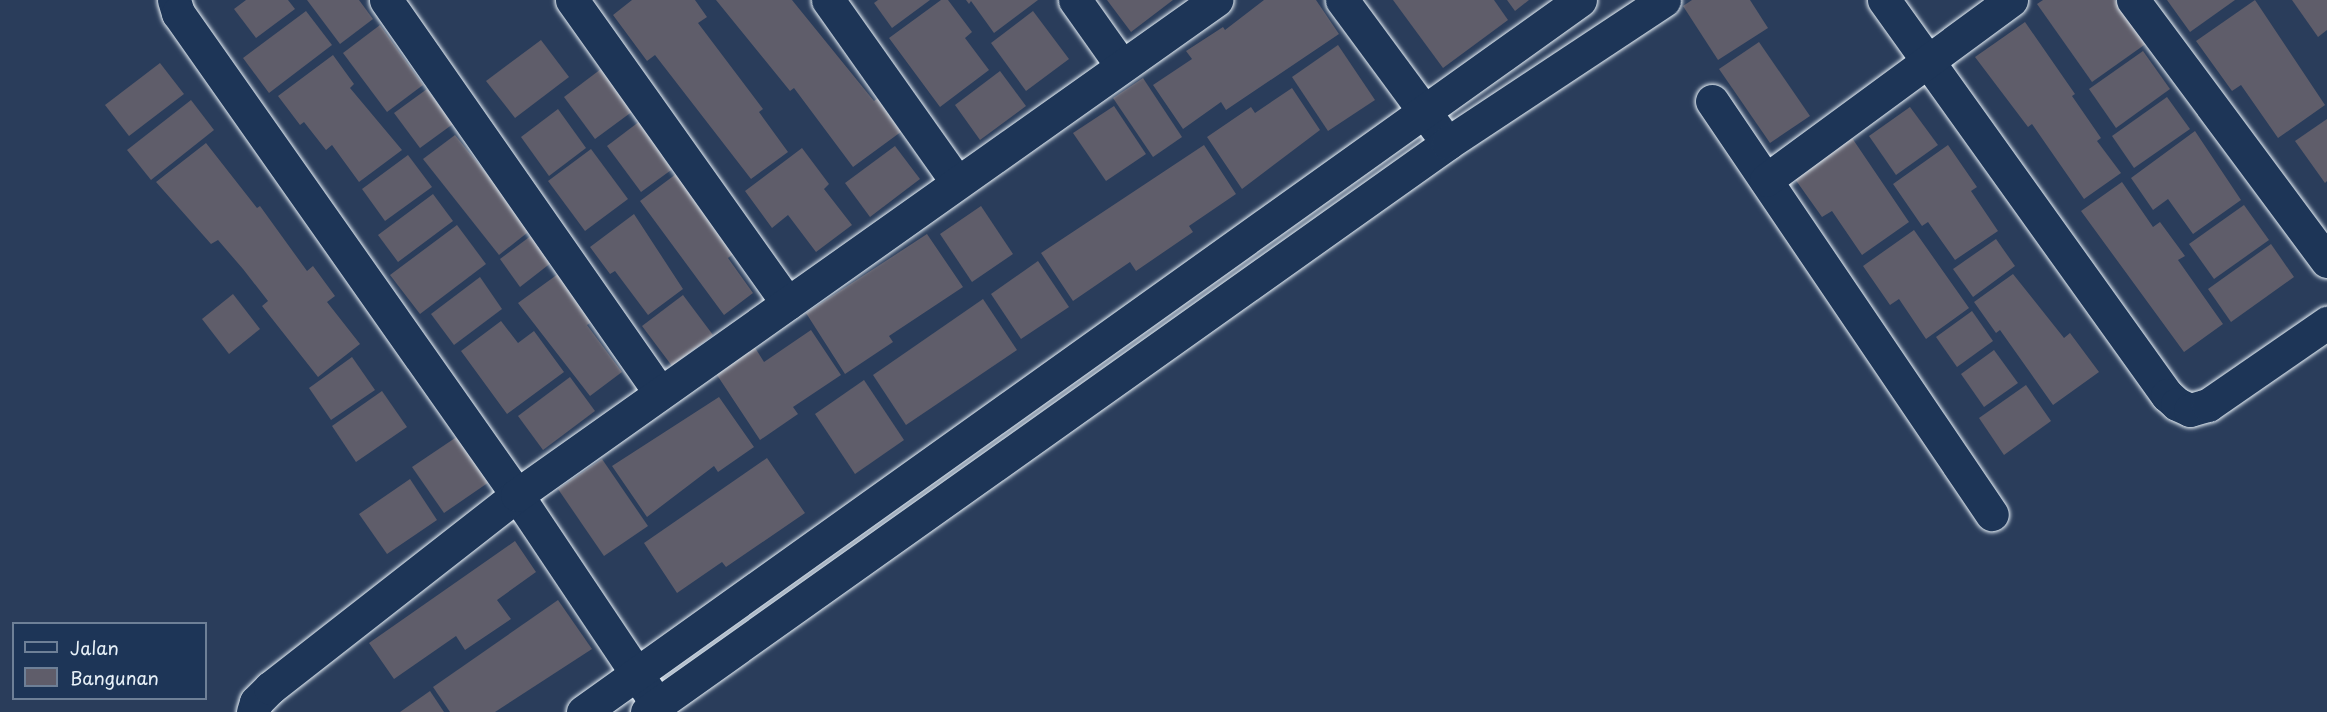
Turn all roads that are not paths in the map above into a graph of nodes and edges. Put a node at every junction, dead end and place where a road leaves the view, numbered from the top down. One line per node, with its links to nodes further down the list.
1 (174, 0): 24 (street)
2 (387, 0): 23 (street)
3 (572, 0): 21 (street)
4 (828, 0): 19 (street)
5 (1076, 0): 14 (street)
6 (1216, 0): 14 (street)
7 (1342, 0): 16 (street)
8 (1580, 0): 16 (street)
9 (1664, 0): 17 (street)
10 (1884, 0): 13 (street)
11 (2011, 0): 13 (street)
12 (2133, 0): 20 (street)
13 (1928, 62): 18 (street); 22 (street)
14 (1120, 65): 19 (street)
15 (1712, 101): 18 (street)
16 (1424, 111): 17 (street); 26 (street)
17 (1448, 143): 27 (street)
18 (1766, 180): 25 (street)
19 (957, 182): 21 (street)
20 (2327, 261)
21 (787, 303): 23 (street)
22 (2327, 323)
23 (660, 393): 24 (street)
24 (518, 495): 26 (street); 28 (street)
25 (1992, 514)
26 (636, 674): 27 (street); 29 (street)
27 (656, 710)
28 (253, 712)
29 (583, 712)

